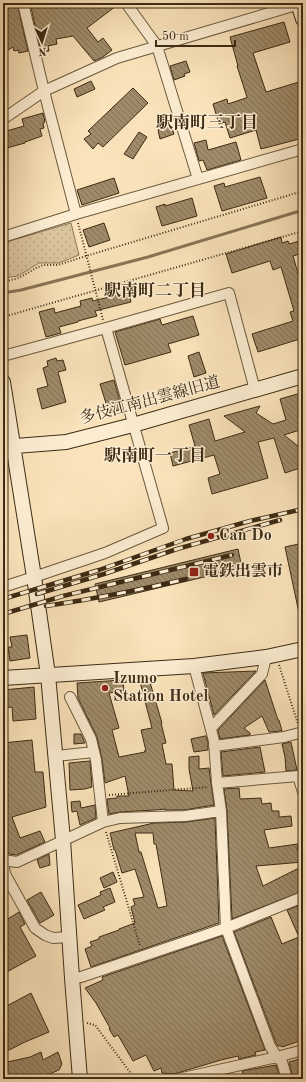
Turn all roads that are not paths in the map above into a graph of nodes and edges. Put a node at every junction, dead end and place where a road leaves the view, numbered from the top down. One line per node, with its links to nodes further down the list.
1 (23, 3): 6 (street)
2 (126, 3): 5 (street)
3 (300, 4): 4 (street); 5 (street)
4 (303, 19)
5 (157, 46): 6 (street); 9 (street)
6 (44, 91): 7 (street); 10 (street)
7 (3, 119)
8 (303, 149): 9 (street)
9 (198, 179): 10 (street)
10 (76, 214): 11 (street)
11 (3, 237)
12 (106, 328): 13 (street); 16 (street); 17 (street)
13 (3, 356)
14 (303, 376): 16 (street, 多伎江南出雲線旧道)
15 (3, 382): 18 (street)
16 (255, 390): 17 (street, 多伎江南出雲線旧道)
17 (133, 425): 18 (street, 多伎江南出雲線旧道); 19 (street)
18 (8, 447): 19 (street)
19 (34, 577): 20 (street); 24 (street)
20 (3, 587)
21 (303, 649): 22 (street)
22 (271, 656): 23 (street); 27 (street)
23 (194, 666): 24 (street); 27 (street)
24 (48, 675): 25 (street); 31 (street)
25 (3, 678)
26 (70, 698): 30 (street)
27 (211, 728): 29 (street)
28 (302, 732): 29 (street)
29 (214, 746): 32 (street)
30 (94, 752): 31 (street); 35 (street)
31 (56, 756): 36 (street)
32 (217, 784): 33 (street); 34 (street)
33 (303, 792)
34 (221, 812): 35 (street); 39 (street)
35 (103, 822): 36 (street)
36 (63, 840): 37 (street); 40 (street)
37 (3, 860): 40 (street)
38 (303, 897): 39 (street)
39 (226, 928): 41 (street); 43 (street)
40 (69, 937): 41 (street)
41 (72, 978): 44 (street)
42 (303, 1050): 43 (street)
43 (277, 1057): 45 (street); 46 (street)
44 (80, 1079)
45 (178, 1079)
46 (287, 1079)

